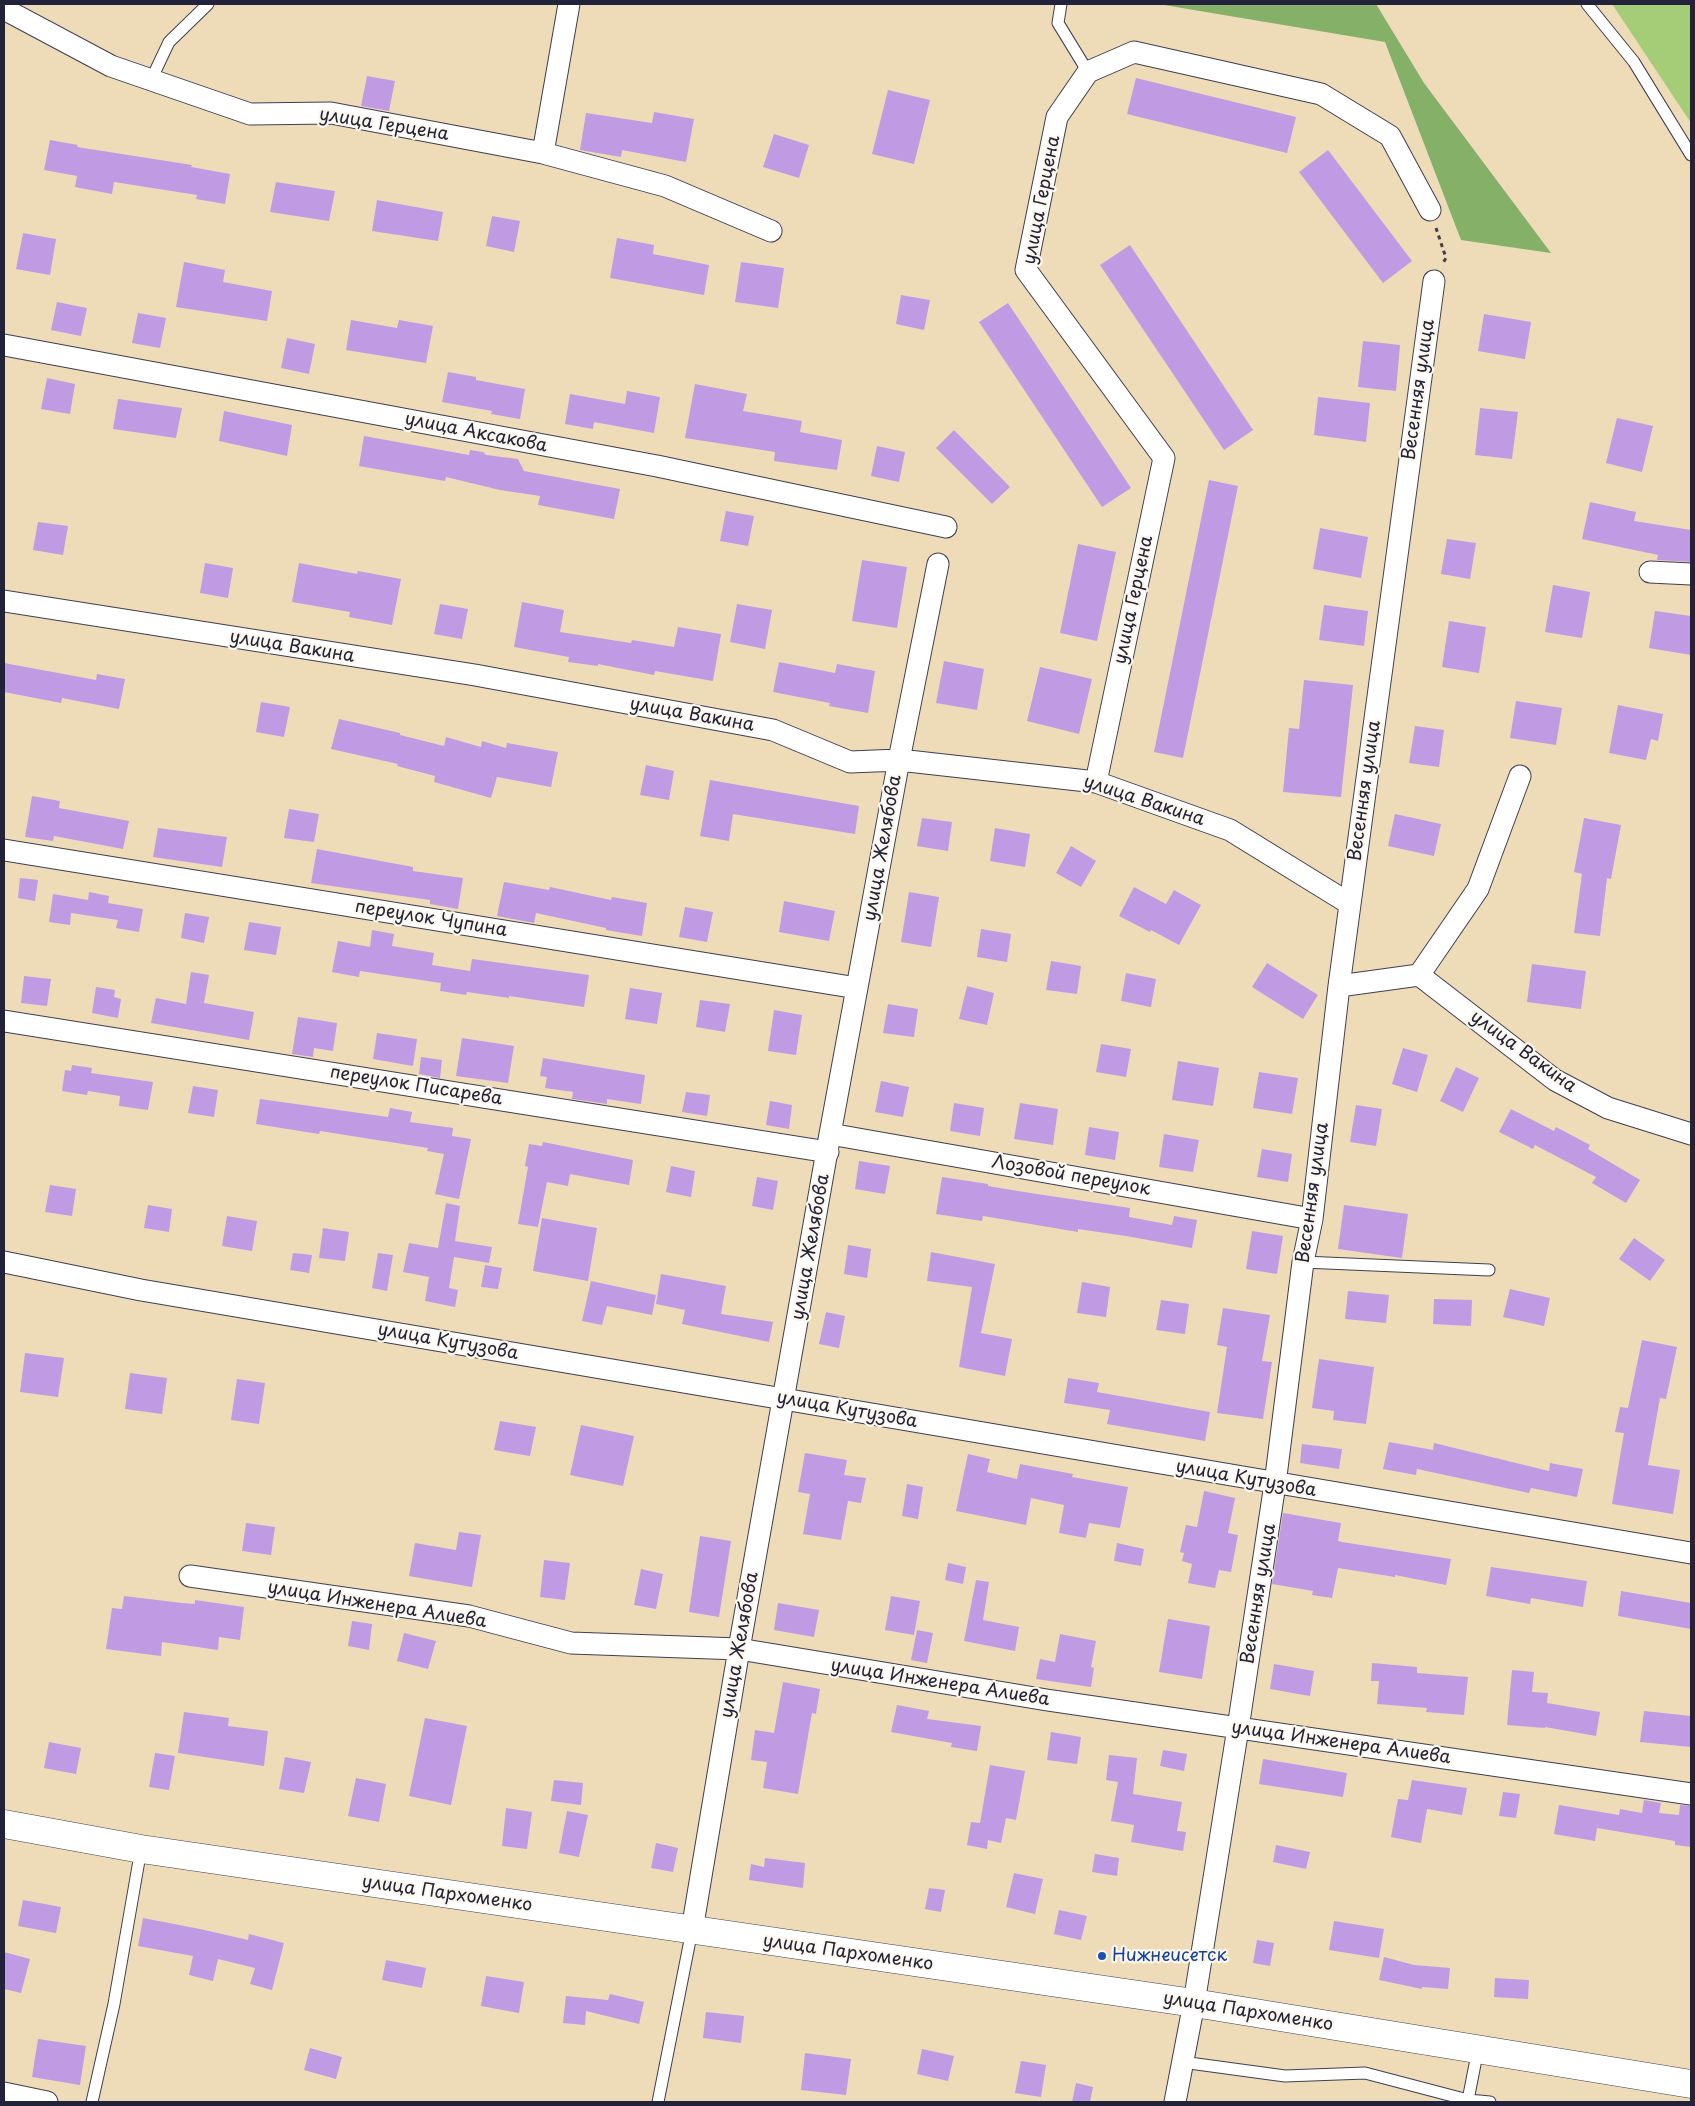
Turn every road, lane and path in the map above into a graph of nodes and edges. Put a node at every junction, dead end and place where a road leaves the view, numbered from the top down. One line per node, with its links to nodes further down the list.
1 (208, 4): 7 (lane)
2 (569, 4): 8 (street)
3 (1061, 4): 6 (lane)
4 (1587, 4): 9 (lane)
5 (4, 9): 7 (street, улица Герцена)
6 (1088, 72): 10 (street); 21 (street, улица Герцена)
7 (151, 80): 8 (street, улица Герцена)
8 (543, 153): 11 (street, улица Герцена)
9 (1691, 155)
10 (1430, 210): 12 (path)
11 (771, 230)
12 (1434, 281): 23 (street, Весенняя улица)
13 (4, 345): 14 (street, улица Аксакова)
14 (946, 527)
15 (938, 564): 19 (street, улица Желябова)
16 (1650, 572): 17 (street)
17 (1691, 574)
18 (4, 601): 19 (street, улица Вакина)
19 (899, 760): 21 (street, улица Вакина); 26 (street, улица Желябова)
20 (1520, 776): 24 (street)
21 (1096, 782): 23 (street, улица Вакина)
22 (4, 850): 26 (street, переулок Чупина)
23 (1350, 904): 25 (street, Весенняя улица)
24 (1419, 975): 25 (street); 28 (street, улица Вакина)
25 (1340, 986): 30 (street, Весенняя улица)
26 (858, 988): 29 (street, улица Желябова)
27 (4, 1020): 29 (street, переулок Писарева)
28 (1691, 1134)
29 (829, 1143): 30 (street, Лозовой переулок); 34 (street, улица Желябова)
30 (1312, 1219): 32 (street, Весенняя улица)
31 (4, 1262): 34 (street, улица Кутузова)
32 (1303, 1262): 33 (lane); 35 (street, Весенняя улица)
33 (1489, 1270)
34 (783, 1399): 35 (street, улица Кутузова); 38 (street, улица Желябова)
35 (1275, 1484): 36 (street, улица Кутузова); 39 (street, Весенняя улица)
36 (1691, 1553)
37 (190, 1576): 38 (street, улица Инженера Алиева)
38 (739, 1649): 39 (street, улица Инженера Алиева); 43 (street, улица Желябова)
39 (1238, 1728): 40 (street, улица Инженера Алиева); 44 (street, Весенняя улица)
40 (1691, 1794)
41 (4, 1824): 42 (main road, улица Пархоменко)
42 (141, 1848): 43 (main road, улица Пархоменко); 51 (lane)
43 (692, 1930): 44 (main road, улица Пархоменко); 52 (lane)
44 (1194, 2003): 45 (main road, улица Пархоменко); 46 (street, Весенняя улица)
45 (1478, 2049): 47 (main road, улица Пархоменко); 49 (lane)
46 (1182, 2062): 49 (lane); 53 (street, Весенняя улица)
47 (1691, 2084)
48 (4, 2094): 50 (street)
49 (1468, 2100): 54 (lane)
50 (47, 2102)
51 (92, 2102)
52 (658, 2102)
53 (1175, 2102)
54 (1490, 2102)

